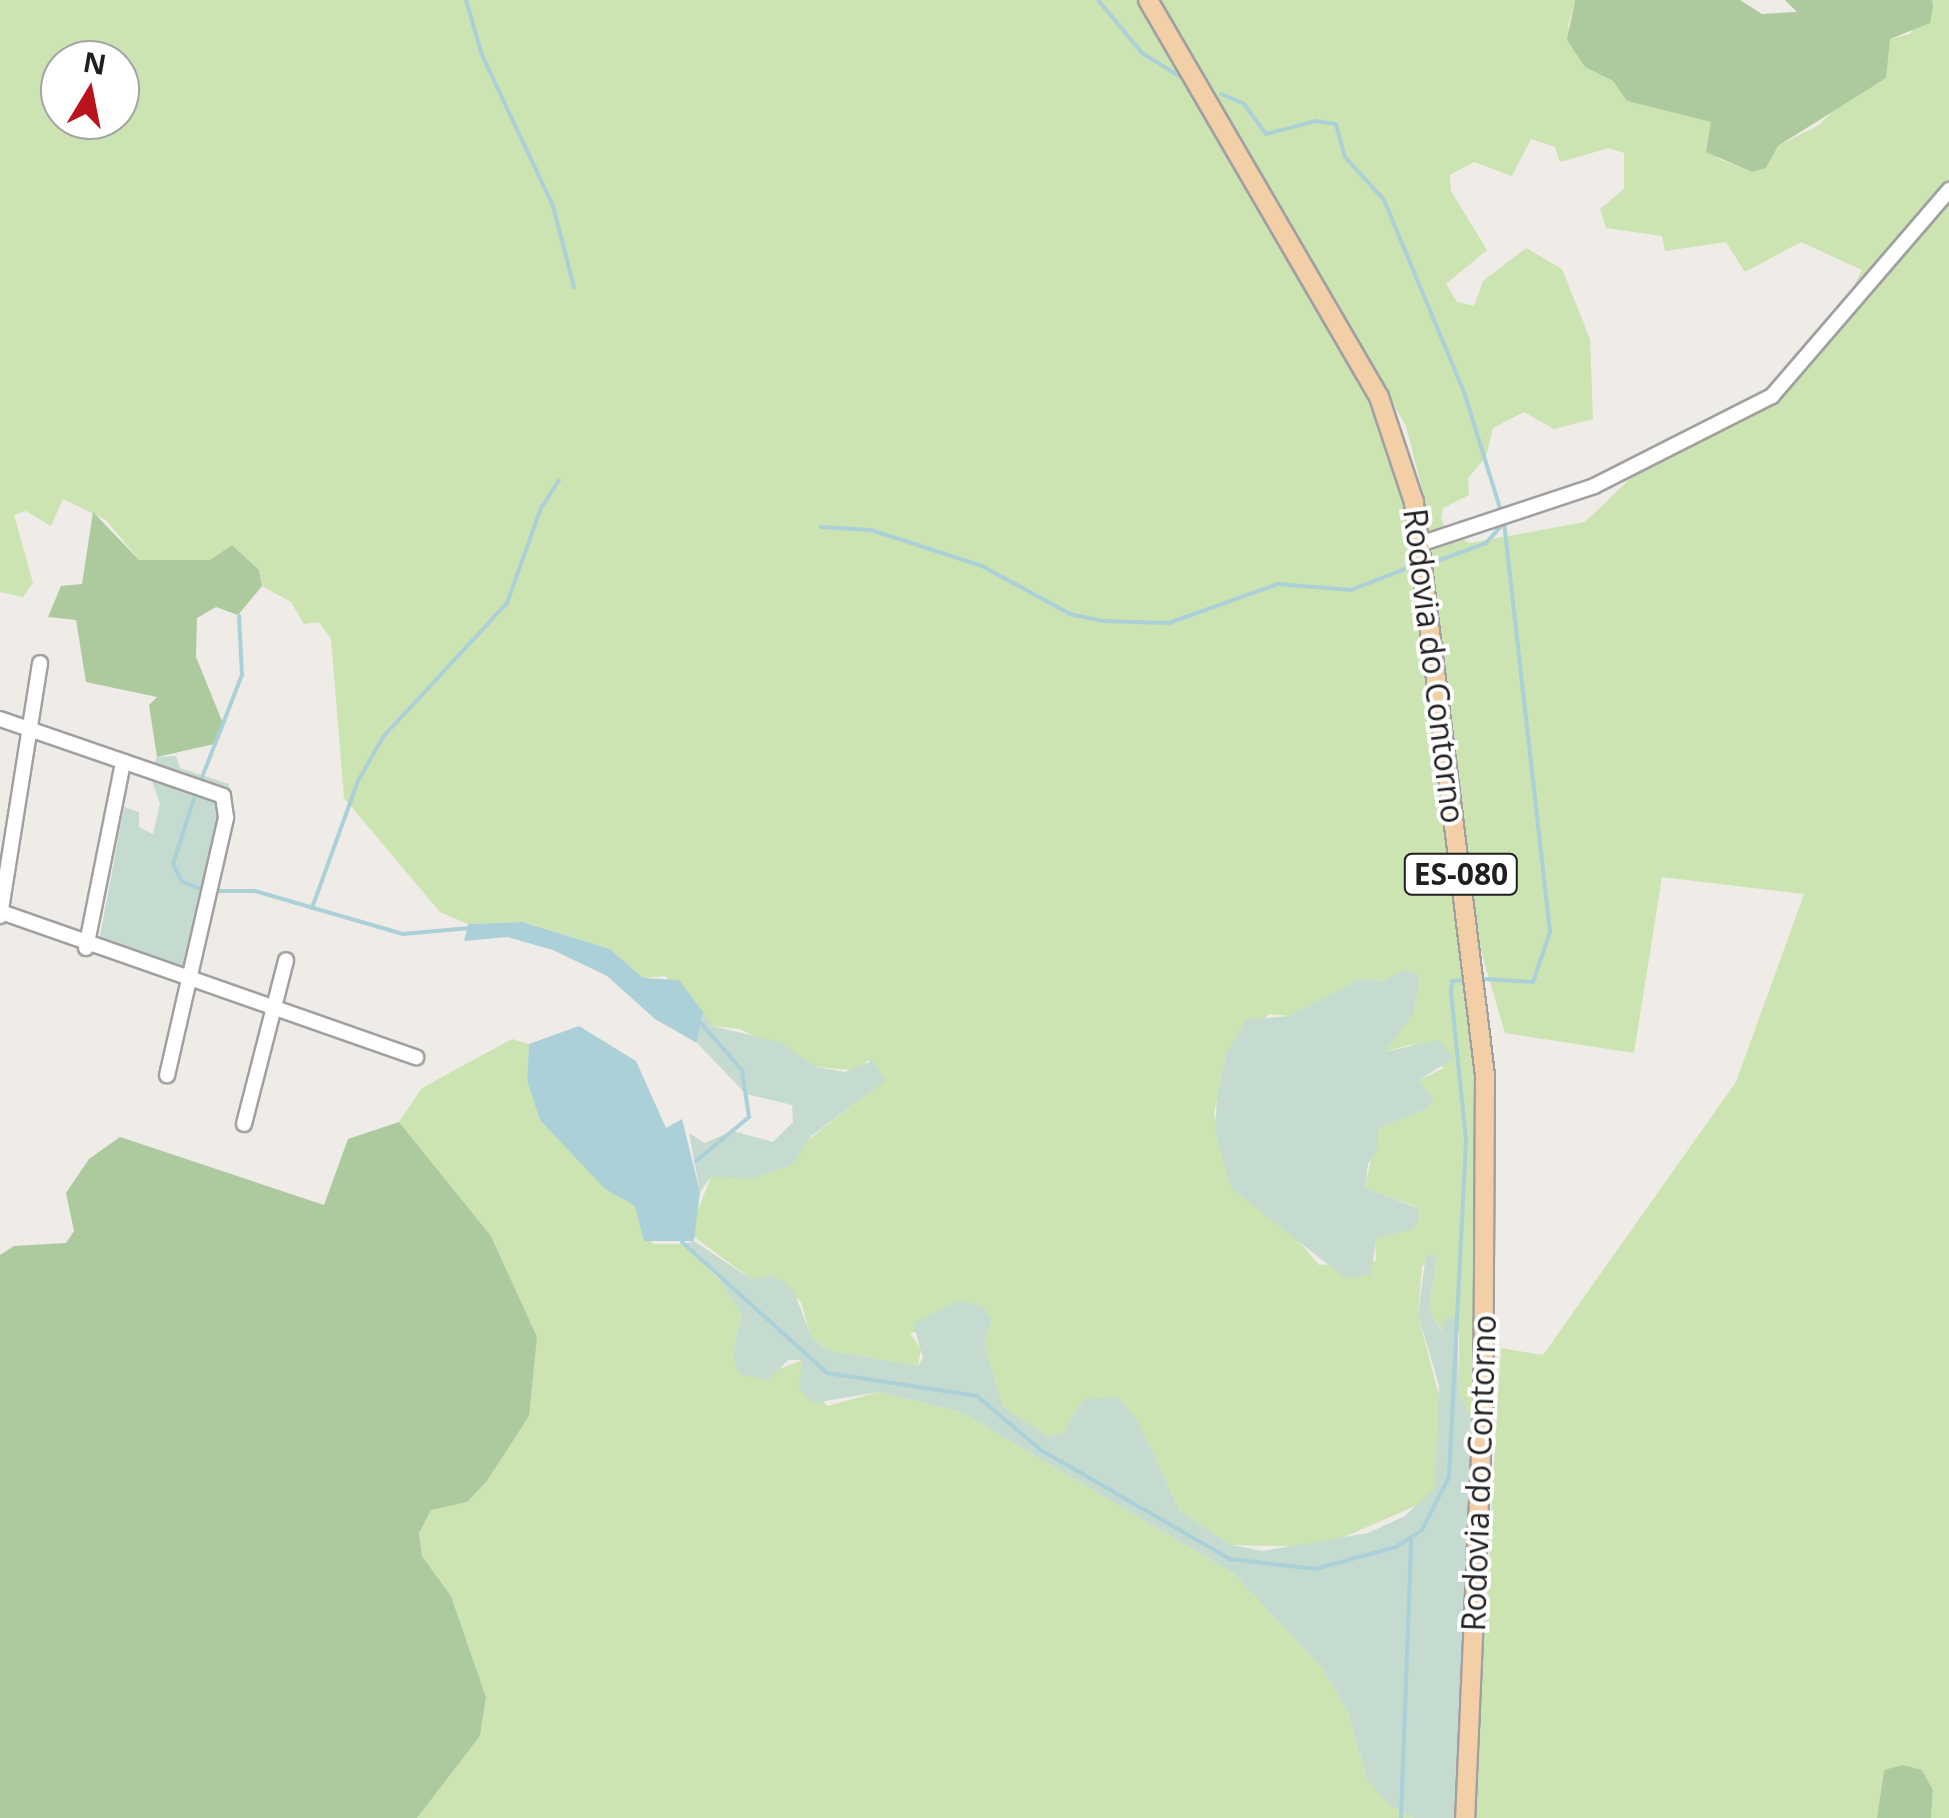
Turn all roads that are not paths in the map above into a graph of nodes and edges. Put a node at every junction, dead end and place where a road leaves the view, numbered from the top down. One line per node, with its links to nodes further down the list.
1 (1148, 0): 3 (main road, Rodovia do Contorno / ES-080)
2 (1949, 190): 3 (street)
3 (1420, 544): 16 (main road, Rodovia do Contorno / ES-080)
4 (40, 663): 6 (street)
5 (0, 719): 6 (street)
6 (33, 730): 7 (street); 8 (street)
7 (123, 762): 9 (street); 11 (street)
8 (0, 914): 9 (street)
9 (86, 948): 11 (street)
10 (286, 960): 12 (street)
11 (188, 980): 12 (street); 14 (street)
12 (273, 1010): 13 (street); 15 (street)
13 (416, 1058)
14 (168, 1075)
15 (244, 1124)
16 (1465, 1818)

